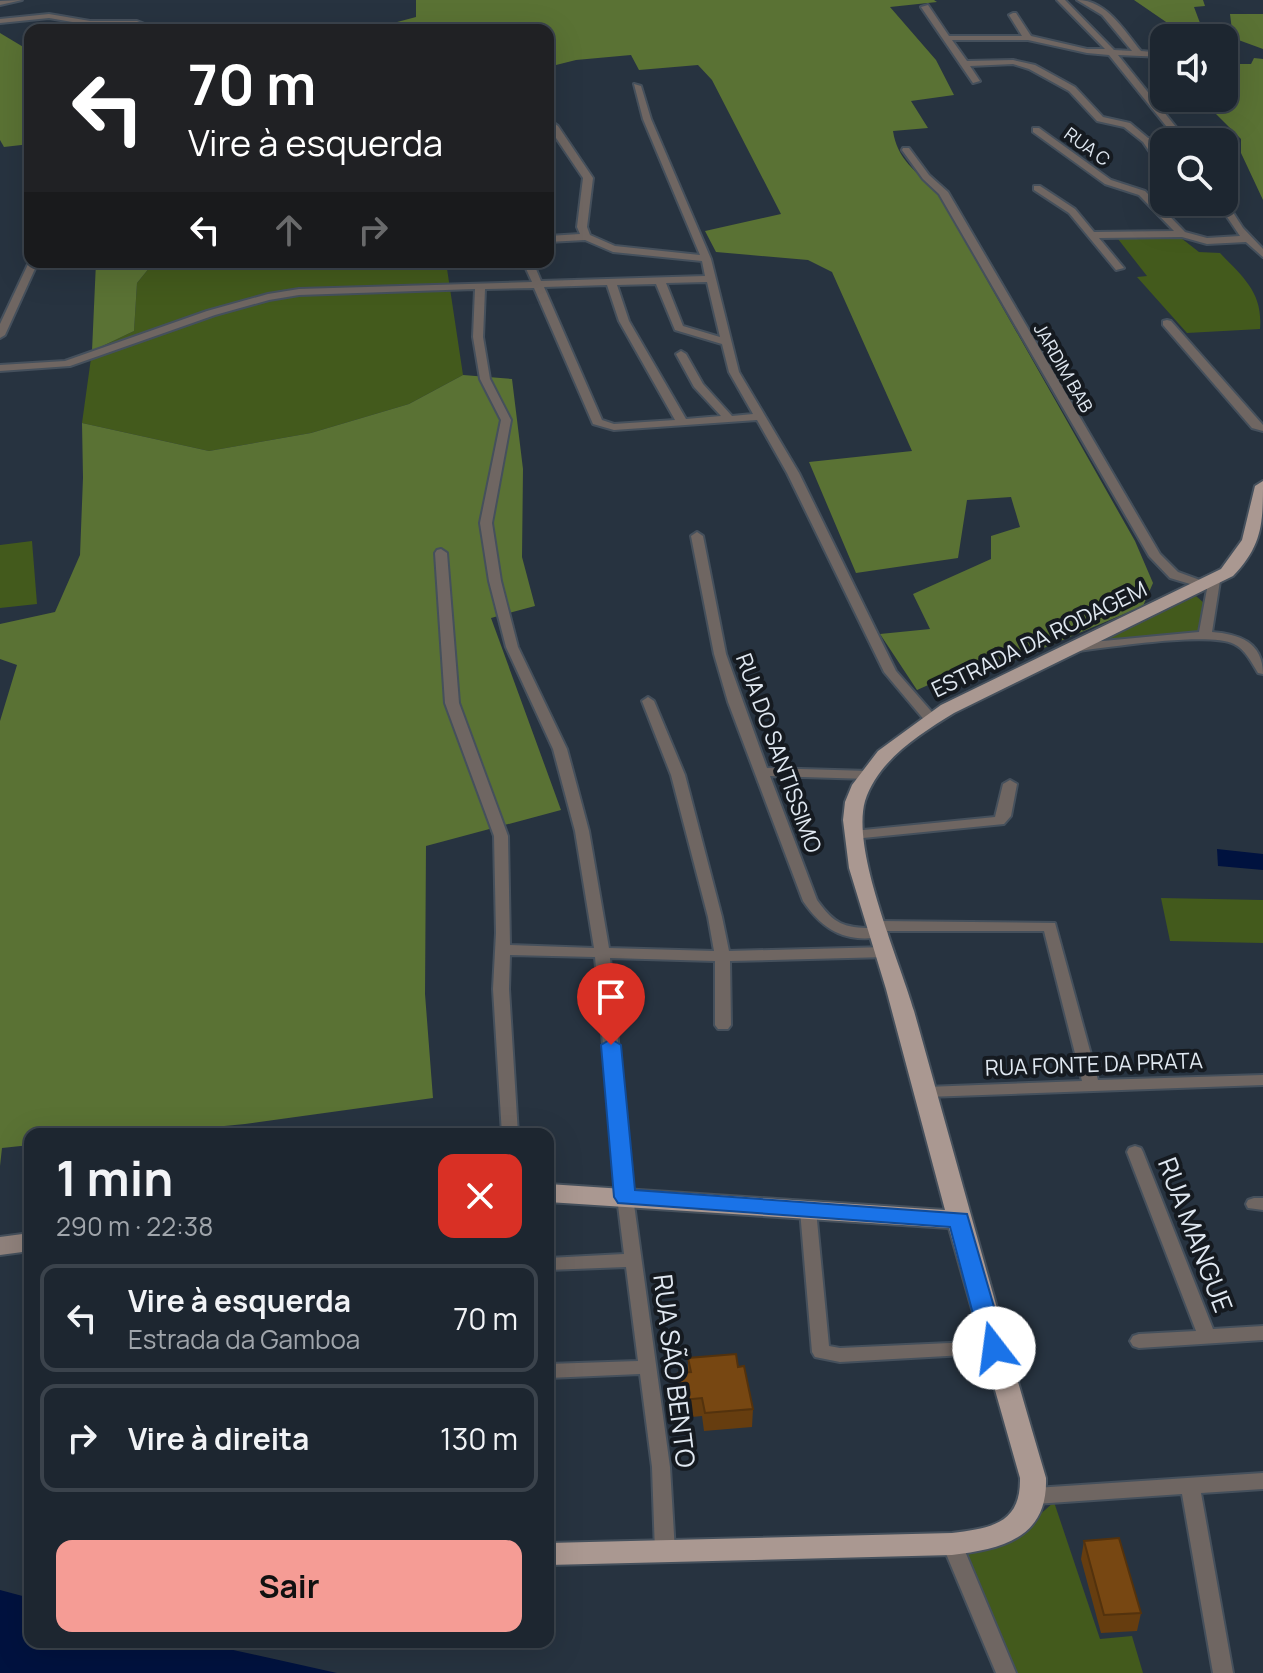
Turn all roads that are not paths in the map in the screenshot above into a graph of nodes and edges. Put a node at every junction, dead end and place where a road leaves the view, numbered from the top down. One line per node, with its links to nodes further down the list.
1 (18, 0): 4 (street)
2 (1061, 0): 11 (street)
3 (1081, 0): 12 (street)
4 (0, 3)
5 (925, 7): 9 (street)
6 (1013, 15): 10 (street)
7 (0, 21): 8 (street)
8 (140, 24)
9 (948, 38): 10 (street); 14 (street)
10 (1028, 38): 11 (street)
11 (1111, 52): 12 (street); 18 (street)
12 (1138, 53): 13 (street)
13 (1150, 54)
14 (965, 64): 15 (street); 20 (street)
15 (976, 81)
16 (637, 86): 32 (street)
17 (554, 127): 28 (street)
18 (1173, 128)
19 (1036, 130): 26 (street, RUA C)
20 (1146, 140): 21 (street); 22 (street)
21 (1150, 140)
22 (1150, 146)
23 (906, 150): 53 (street, JARDIM BAB)
24 (1037, 188): 27 (street)
25 (1231, 216): 30 (street)
26 (1182, 234): 27 (street); 30 (street)
27 (1091, 235): 35 (street)
28 (586, 237): 29 (street); 32 (street)
29 (554, 239)
30 (1247, 239): 31 (street)
31 (1263, 254)
32 (706, 259): 36 (street)
33 (30, 268): 42 (street)
34 (530, 268): 40 (street)
35 (1119, 268)
36 (710, 279): 37 (street); 43 (street)
37 (660, 281): 38 (street); 43 (street)
38 (611, 283): 40 (street); 48 (street)
39 (480, 286): 40 (street); 45 (street); 65 (street, RUA SÃO BENTO)
40 (538, 287): 48 (street)
41 (1167, 323): 49 (street)
42 (0, 335)
43 (725, 342): 46 (street)
44 (681, 354): 47 (street)
45 (0, 368)
46 (760, 417): 47 (street); 58 (street)
47 (728, 418): 48 (street)
48 (682, 422)
49 (1263, 428)
50 (1262, 494): 53 (main road, ESTRADA DA RODAGEM)
51 (697, 536): 59 (street, RUA DO SANTISSIMO)
52 (441, 553): 64 (street)
53 (1209, 583): 54 (street); 55 (main road, ESTRADA DA RODAGEM)
54 (1205, 635): 55 (street); 56 (street)
55 (1070, 648): 58 (main road, ESTRADA DA RODAGEM)
56 (1263, 670)
57 (648, 701): 66 (street)
58 (931, 719): 60 (main road, ESTRADA DA RODAGEM)
59 (762, 772): 60 (street); 63 (street, RUA DO SANTISSIMO)
60 (869, 775): 62 (main road, ESTRADA DA RODAGEM)
61 (1010, 784): 62 (street)
62 (853, 835): 63 (main road, ESTRADA DA RODAGEM)
63 (882, 937): 66 (street); 69 (street); 70 (main road, ESTRADA DA RODAGEM)
64 (503, 950): 65 (street); 71 (street)
65 (602, 954): 66 (street); 74 (street, RUA SÃO BENTO)
66 (722, 956): 67 (street)
67 (723, 1025)
68 (1263, 1080): 69 (street, RUA FONTE DA PRATA)
69 (1091, 1085): 70 (street, RUA FONTE DA PRATA)
70 (926, 1092): 76 (main road, ESTRADA DA RODAGEM)
71 (510, 1128)
72 (1135, 1152): 82 (street, RUA MANGUE)
73 (554, 1193): 74 (main road)
74 (625, 1197): 75 (main road); 79 (street, RUA SÃO BENTO)
75 (808, 1210): 76 (main road); 84 (street)
76 (959, 1220): 84 (main road, ESTRADA DA RODAGEM)
77 (24, 1243): 78 (street)
78 (0, 1246)
79 (634, 1260): 80 (street); 85 (street, RUA SÃO BENTO)
80 (554, 1264)
81 (1263, 1333): 82 (street)
82 (1207, 1336): 83 (street)
83 (1139, 1341)
84 (994, 1348): 89 (main road, ESTRADA DA RODAGEM)
85 (649, 1367): 86 (street); 91 (street, RUA SÃO BENTO)
86 (554, 1371)
87 (1263, 1481): 88 (street)
88 (1190, 1485): 89 (street); 94 (street)
89 (1035, 1496): 90 (main road)
90 (952, 1544): 91 (main road); 93 (street)
91 (665, 1552): 92 (main road)
92 (554, 1554)
93 (1006, 1673)
94 (1223, 1673)

